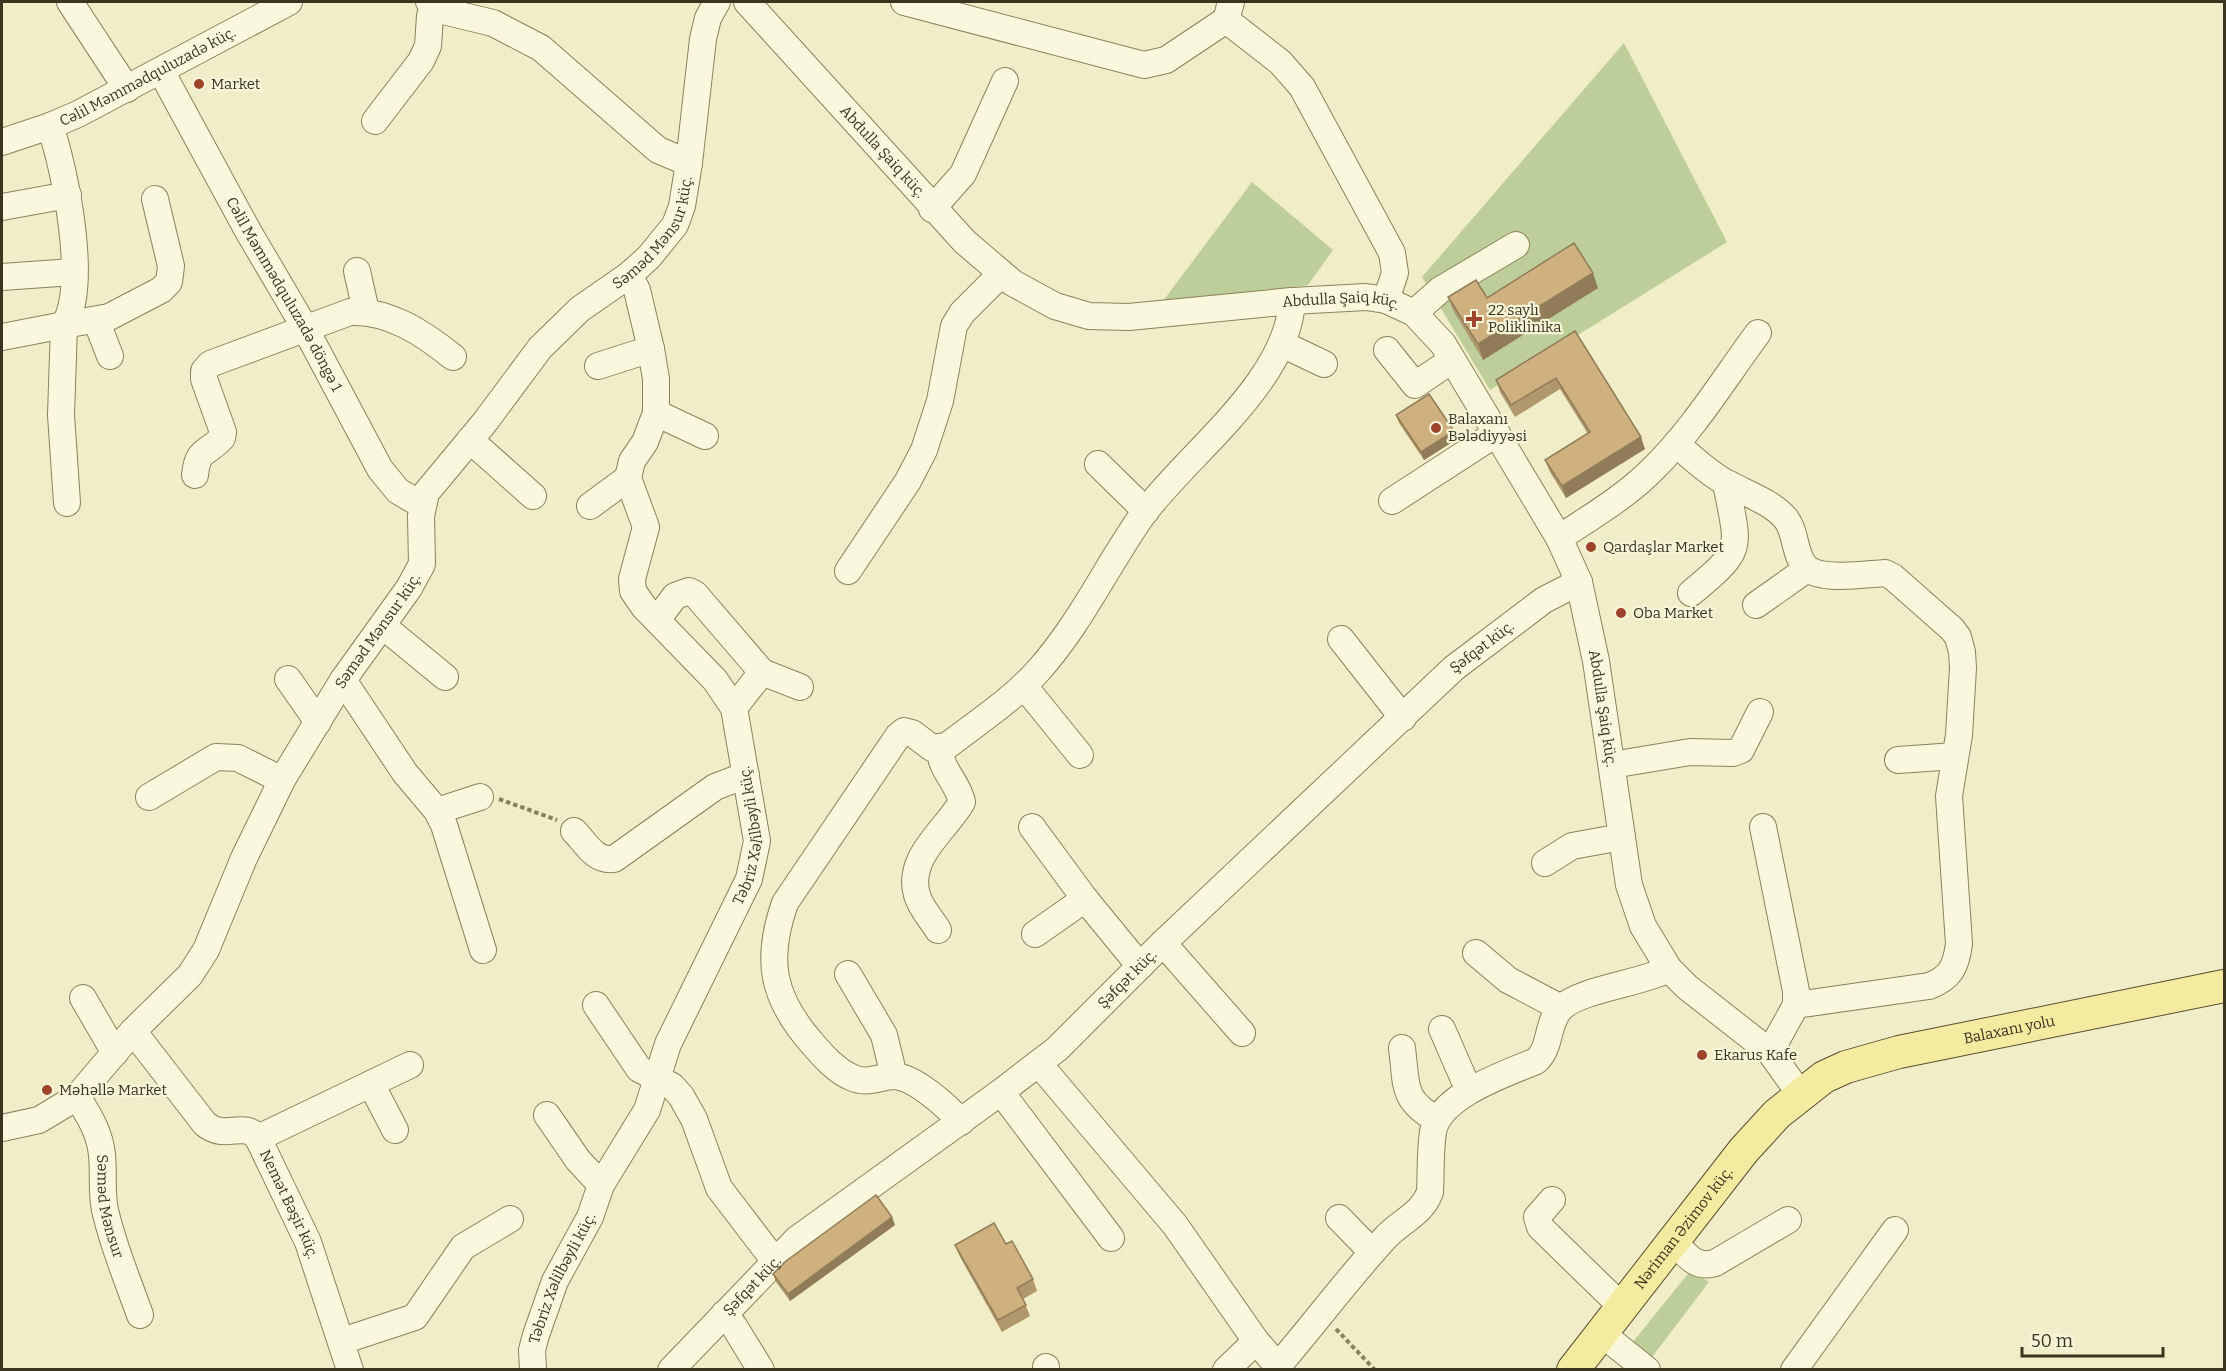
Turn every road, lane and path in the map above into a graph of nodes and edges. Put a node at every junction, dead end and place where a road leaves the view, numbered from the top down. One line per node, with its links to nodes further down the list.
1 (70, 2): 10 (street)
2 (289, 2): 8 (street, Cəlil Məmmədquluzadə küç.)
3 (717, 2): 14 (street, Səməd Mənsur küç.)
4 (747, 2): 18 (street, Abdulla Şaiq küç.)
5 (908, 2): 7 (street)
6 (434, 6): 11 (street); 14 (street)
7 (1228, 11): 25 (street)
8 (161, 71): 10 (street, Cəlil Məmmədquluzadə küç.); 31 (street, Cəlil Məmmədquluzadə döngə 1)
9 (1005, 81): 18 (street)
10 (127, 89): 12 (street, Cəlil Məmmədquluzadə küç.)
11 (375, 121)
12 (50, 126): 13 (street, Cəlil Məmmədquluzadə küç.); 15 (street)
13 (2, 142)
14 (689, 163): 23 (street, Səməd Mənsur küç.)
15 (68, 195): 17 (street); 21 (street)
16 (155, 199): 29 (street)
17 (2, 207)
18 (932, 209): 22 (street, Abdulla Şaiq küç.)
19 (1516, 244): 28 (street)
20 (357, 271): 27 (street)
21 (73, 272): 24 (street); 30 (street)
22 (1001, 274): 26 (street, Abdulla Şaiq küç.); 59 (street)
23 (629, 275): 35 (street); 45 (street, Səməd Mənsur küç.)
24 (2, 277)
25 (1386, 300): 26 (street, Abdulla Şaiq küç.); 28 (street, Abdulla Şaiq küç.)
26 (1292, 301): 34 (street)
27 (366, 311): 31 (street); 38 (street)
28 (1414, 312): 39 (street, Abdulla Şaiq küç.)
29 (96, 320): 30 (street); 37 (street)
30 (64, 325): 33 (street); 53 (street)
31 (305, 328): 48 (street); 54 (street, Cəlil Məmmədquluzadə döngə 1)
32 (1758, 333): 46 (street)
33 (2, 337)
34 (1282, 344): 40 (street); 56 (street)
35 (651, 350): 41 (street); 42 (street)
36 (1387, 350): 39 (street)
37 (110, 356)
38 (453, 357)
39 (1452, 360): 43 (street, Abdulla Şaiq küç.)
40 (1324, 364)
41 (598, 366)
42 (656, 413): 44 (street); 49 (street)
43 (1497, 433): 52 (street); 57 (street, Abdulla Şaiq küç.)
44 (705, 436)
45 (470, 440): 51 (street); 54 (street, Səməd Mənsur küç.)
46 (1676, 444): 50 (street); 57 (street)
47 (1098, 464): 56 (street)
48 (195, 475)
49 (628, 478): 55 (street); 63 (street, Təbriz Xəlilbəyli küç.)
50 (1726, 483): 58 (street); 61 (street)
51 (533, 496)
52 (1392, 501)
53 (68, 503)
54 (422, 505): 64 (street, Səməd Mənsur küç.)
55 (590, 506)
56 (1146, 511): 70 (street)
57 (1559, 538): 60 (street, Abdulla Şaiq küç.)
58 (1808, 569): 62 (street); 78 (street)
59 (848, 571)
60 (1579, 582): 74 (street, Şəfqət küç.); 80 (street, Abdulla Şaiq küç.)
61 (1691, 593)
62 (1756, 605)
63 (657, 620): 66 (street); 72 (street, Təbriz Xəlilbəyli küç.)
64 (383, 626): 67 (street); 69 (street, Səməd Mənsur küç.)
65 (1341, 639): 74 (street)
66 (762, 672): 71 (street); 72 (street)
67 (445, 677)
68 (288, 679): 75 (street)
69 (344, 680): 75 (street, Səməd Mənsur küç.); 85 (street)
70 (1024, 686): 76 (street); 77 (street)
71 (800, 687)
72 (734, 708): 81 (street, Təbriz Xəlilbəyli küç.)
73 (1760, 712): 80 (street)
74 (1403, 718): 96 (street, Şəfqət küç.)
75 (318, 723): 82 (street, Səməd Mənsur küç.)
76 (940, 749): 93 (street); 94 (street)
77 (1080, 755)
78 (1955, 756): 79 (street); 105 (street)
79 (1898, 760)
80 (1611, 765): 89 (street, Abdulla Şaiq küç.)
81 (746, 775): 88 (street); 91 (street, Təbriz Xəlilbəyli küç.)
82 (282, 780): 83 (street); 108 (street, Səməd Mənsur küç.)
83 (149, 797)
84 (480, 797): 85 (street); 88 (path)
85 (436, 811): 97 (street)
86 (1032, 827): 92 (street)
87 (1763, 827): 105 (street)
88 (574, 831)
89 (1622, 837): 90 (street); 100 (street, Abdulla Şaiq küç.)
90 (1545, 863)
91 (749, 879): 93 (street); 116 (street, Təbriz Xəlilbəyli küç.)
92 (1084, 899): 95 (street); 99 (street)
93 (785, 903): 115 (street)
94 (938, 930)
95 (1035, 934)
96 (1163, 943): 99 (street, Şəfqət küç.); 109 (street)
97 (483, 950)
98 (1476, 953): 106 (street)
99 (1140, 966): 113 (street, Şəfqət küç.)
100 (1669, 969): 106 (street); 111 (street, Abdulla Şaiq küç.)
101 (848, 974): 115 (street)
102 (2224, 986): 120 (main road, Balaxanı yolu)
103 (83, 998): 112 (street)
104 (597, 1005): 116 (street)
105 (1796, 1005): 111 (street)
106 (1561, 1008): 118 (street)
107 (1442, 1029): 118 (street)
108 (133, 1031): 112 (street, Səməd Mənsur küç.); 127 (street, Nemət Bəşir küç.)
109 (1242, 1033)
110 (1402, 1048): 123 (street)
111 (1770, 1052): 120 (street, Abdulla Şaiq küç.)
112 (115, 1053): 121 (street, Səməd Mənsur küç.)
113 (1039, 1064): 119 (street, Şəfqət küç.); 144 (street)
114 (410, 1065): 117 (street)
115 (894, 1076): 124 (street)
116 (657, 1078): 128 (street, Təbriz Xəlilbəyli küç.); 137 (street)
117 (371, 1084): 126 (street); 127 (street)
118 (1469, 1091): 123 (street)
119 (1001, 1092): 124 (street, Şəfqət küç.); 134 (street)
120 (1800, 1094): 135 (main road, Nəriman Əzimov küç.)
121 (77, 1097): 125 (street, Səməd Mənsur küç.); 140 (street, Səməd Mənsur)
122 (547, 1115): 128 (street)
123 (1437, 1120): 136 (street)
124 (961, 1122): 137 (street, Şəfqət küç.)
125 (2, 1128)
126 (395, 1130)
127 (258, 1138): 143 (street, Nemət Bəşir küç.)
128 (602, 1185): 147 (street, Təbriz Xəlilbəyli küç.)
129 (1552, 1200): 138 (street)
130 (1339, 1218): 136 (street)
131 (510, 1219): 143 (street)
132 (1788, 1220): 135 (street)
133 (1895, 1230): 154 (street)
134 (1111, 1238)
135 (1673, 1241): 138 (main road, Nəriman Əzimov küç.)
136 (1372, 1252): 141 (street)
137 (774, 1260): 139 (street, Şəfqət küç.)
138 (1621, 1306): 142 (main road, Nəriman Əzimov küç.)
139 (723, 1314): 148 (street, Şəfqət küç.); 149 (street)
140 (140, 1315)
141 (1322, 1315): 145 (street); 151 (path)
142 (1601, 1333): 152 (main road, Nəriman Əzimov küç.); 153 (street)
143 (342, 1341): 146 (street, Nemət Bəşir küç.)
144 (1256, 1341): 145 (street); 150 (street)
145 (1280, 1367)
146 (350, 1370)
147 (533, 1370)
148 (671, 1370)
149 (761, 1370)
150 (1226, 1370)
151 (1375, 1370)
152 (1574, 1370)
153 (1647, 1370)
154 (1794, 1370)

